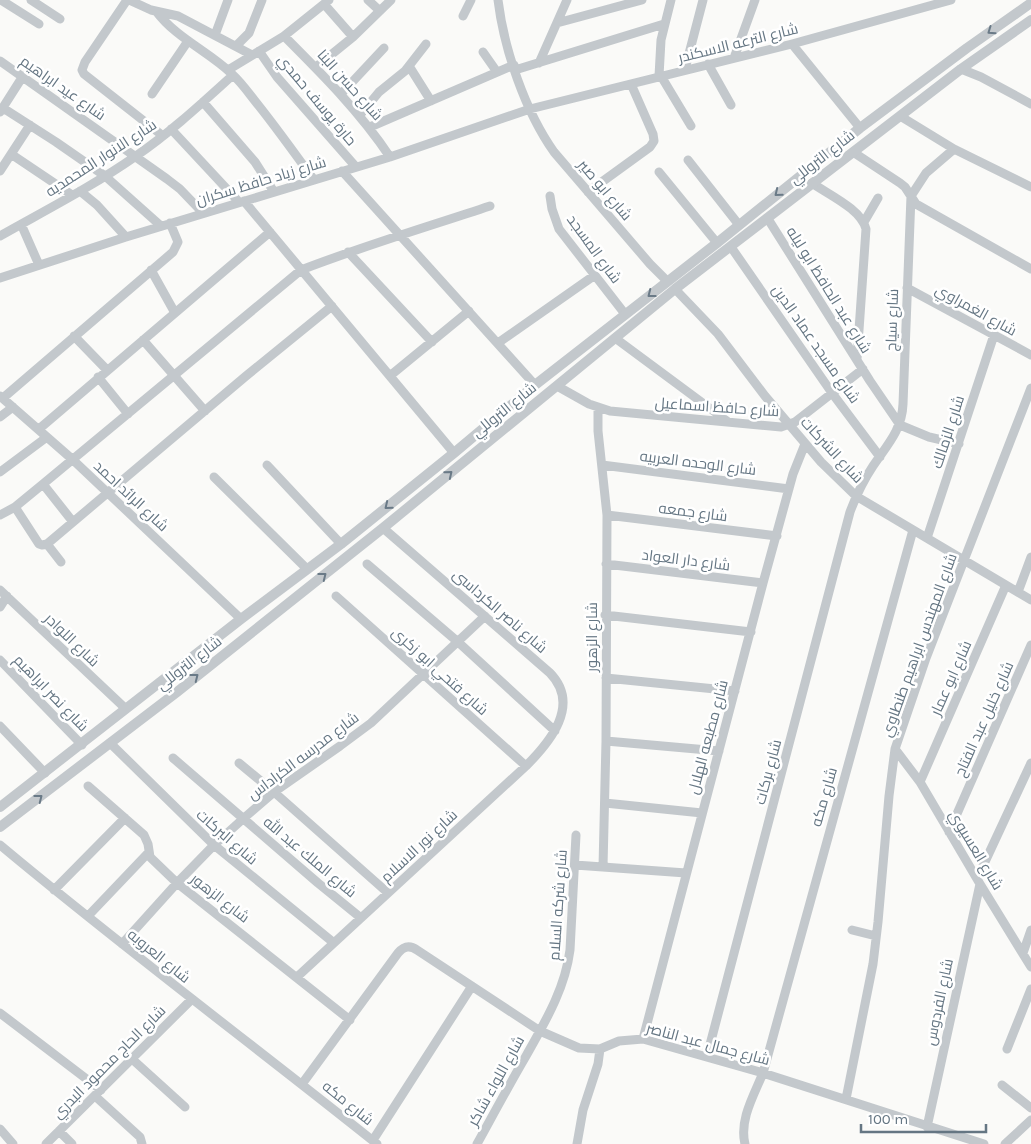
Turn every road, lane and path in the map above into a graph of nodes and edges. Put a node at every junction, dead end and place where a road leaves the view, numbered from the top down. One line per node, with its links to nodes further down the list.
1 (1, 0): 25 (street)
2 (31, 0): 22 (street)
3 (128, 0): 17 (street); 66 (street)
4 (228, 0): 27 (street)
5 (262, 0): 33 (street)
6 (368, 0): 20 (street)
7 (391, 0): 20 (street)
8 (471, 0): 21 (street)
9 (498, 0): 43 (street, شارع ابو صير)
10 (567, 0): 24 (street)
11 (642, 0): 24 (street)
12 (670, 0): 26 (street)
13 (703, 0): 45 (street)
14 (755, 0): 37 (street)
15 (951, 0): 32 (street, شارع الترعه الاسكندر)
16 (327, 2): 28 (street, شارع الانوار المحمديه); 29 (street)
17 (143, 3): 19 (street)
18 (1031, 3): 64 (street, شارع التروللي, one-way to 64)
19 (156, 11): 27 (street); 30 (street)
20 (380, 11): 29 (street)
21 (463, 16)
22 (60, 19)
23 (1031, 20): 44 (street, شارع التروللي)
24 (557, 23): 39 (street)
25 (39, 24)
26 (664, 24): 39 (street); 49 (street)
27 (215, 35): 33 (street)
28 (284, 36): 36 (street, شارع الانوار المحمديه); 42 (street, شارع حسن البنا)
29 (352, 38): 42 (street)
30 (188, 41): 46 (street); 51 (street)
31 (426, 44): 41 (street)
32 (792, 44): 37 (street, شارع الترعه الاسكندر); 64 (street)
33 (236, 46): 36 (street)
34 (384, 48): 52 (street)
35 (483, 52): 47 (street)
36 (256, 53): 46 (street, شارع الانوار المحمديه); 73 (street, حارة يوسف حمدي)
37 (734, 58): 40 (street, شارع الترعه الاسكندر)
38 (0, 61): 48 (street, شارع عيد ابراهيم)
39 (539, 63): 43 (street)
40 (708, 64): 45 (street, شارع الترعه الاسكندر); 56 (street)
41 (409, 66): 53 (street); 59 (street)
42 (316, 67): 52 (street, شارع حسن البنا)
43 (514, 68): 47 (street); 58 (street, شارع ابو صير)
44 (961, 69): 55 (street); 60 (street, شارع التروللي)
45 (685, 70): 49 (street, شارع الترعه الاسكندر)
46 (231, 72): 54 (street, شارع الانوار المحمديه); 78 (street)
47 (497, 72): 53 (street)
48 (23, 76): 57 (street); 70 (street, شارع عيد ابراهيم)
49 (660, 76): 50 (street, شارع الترعه الاسكندر); 62 (street)
50 (632, 84): 58 (street, شارع الترعه الاسكندر); 82 (street)
51 (152, 94)
52 (341, 94): 59 (street, شارع حسن البنا)
53 (431, 101): 63 (street)
54 (203, 102): 65 (street, شارع الانوار المحمديه); 81 (street)
55 (1031, 104)
56 (731, 106)
57 (1, 110): 61 (street)
58 (530, 110): 71 (street, شارع زياد حافظ سكران); 82 (street, شارع ابو صير)
59 (360, 115): 63 (street, شارع حسن البنا)
60 (900, 116): 67 (street); 68 (street, شارع التروللي)
61 (30, 125): 69 (street); 77 (street)
62 (691, 126)
63 (370, 128): 71 (street, شارع حسن البنا)
64 (860, 128): 94 (street, شارع التروللي, one-way to 94)
65 (172, 129): 66 (street, شارع الانوار المحمديه); 87 (street)
66 (163, 136): 70 (street, شارع الانوار المحمديه)
67 (954, 148): 80 (street); 85 (street)
68 (854, 152): 79 (street, شارع التروللي); 85 (street)
69 (11, 154): 74 (street); 83 (street)
70 (136, 156): 77 (street, شارع الانوار المحمديه); 89 (street, شارع عيد ابراهيم)
71 (390, 156): 73 (street, شارع زياد حافظ سكران)
72 (688, 160): 94 (street)
73 (356, 167): 75 (street, شارع زياد حافظ سكران)
74 (0, 171)
75 (342, 171): 78 (street, شارع زياد حافظ سكران); 98 (street)
76 (659, 172): 99 (street)
77 (105, 176): 83 (street, شارع الانوار المحمديه); 93 (street)
78 (314, 180): 81 (street, شارع زياد حافظ سكران)
79 (812, 183): 90 (street, شارع التروللي); 91 (street)
80 (1031, 187)
81 (274, 192): 87 (street, شارع زياد حافظ سكران)
82 (588, 192): 108 (street, شارع ابو صير)
83 (76, 193): 92 (street, شارع الانوار المحمديه); 97 (street)
84 (550, 196): 106 (street, شارع المسجد)
85 (911, 196): 103 (street); 109 (street, شارع سياج)
86 (878, 198): 91 (street)
87 (242, 202): 89 (street, شارع زياد حافظ سكران); 95 (street)
88 (490, 206): 98 (street)
89 (203, 213): 93 (street, شارع زياد حافظ سكران)
90 (768, 219): 100 (street, شارع التروللي); 122 (street, شارع عبد الحافظ ابو ليله)
91 (864, 222): 122 (street)
92 (21, 224): 96 (street, شارع الانوار المحمديه); 102 (street)
93 (165, 225): 97 (street, شارع زياد حافظ سكران); 104 (street)
94 (739, 225): 99 (street, شارع التروللي)
95 (270, 232): 105 (street); 113 (street)
96 (0, 236)
97 (126, 237): 102 (street, شارع زياد حافظ سكران)
98 (400, 237): 101 (street); 112 (street)
99 (717, 243): 108 (street, شارع التروللي)
100 (731, 247): 110 (street, شارع التروللي); 131 (street, شارع مسجد عماد الدين)
101 (348, 252): 105 (street); 119 (street)
102 (40, 265): 107 (street, شارع زياد حافظ سكران)
103 (1031, 269)
104 (151, 270): 113 (street); 116 (street)
105 (301, 270): 111 (street); 126 (street)
106 (595, 275): 114 (street, شارع المسجد); 120 (street)
107 (0, 278)
108 (667, 281): 114 (street, شارع التروللي, one-way to 114)
109 (907, 288): 115 (street, شارع الغمراوي); 140 (street, شارع سياج)
110 (676, 290): 117 (street, شارع التروللي); 139 (street, شارع الشركات)
111 (332, 306): 125 (street); 135 (street)
112 (470, 311): 119 (street); 120 (street)
113 (175, 313): 118 (street)
114 (625, 314): 128 (street, شارع التروللي)
115 (994, 335): 121 (street, شارع الغمراوي); 144 (street, شارع الزمالك)
116 (74, 336): 124 (street); 132 (street)
117 (615, 338): 129 (street, شارع التروللي); 138 (street)
118 (143, 340): 124 (street); 126 (street)
119 (432, 342): 125 (street)
120 (498, 343): 128 (street)
121 (1031, 356)
122 (857, 359): 123 (street, شارع عبد الحافظ ابو ليله)
123 (863, 369): 131 (street, شارع حافظ اسماعيل); 140 (street, شارع عبد الحافظ ابو ليله)
124 (108, 370): 127 (street)
125 (391, 375): 145 (street)
126 (174, 376): 135 (street); 136 (street)
127 (98, 377): 136 (street); 141 (street)
128 (535, 385): 145 (street, شارع التروللي)
129 (557, 386): 134 (street, شارع حافظ اسماعيل); 160 (street, شارع التروللي, one-way to 129)
130 (1031, 388): 167 (street, شارع المهندس ابراهيم طنطاوي)
131 (832, 393): 139 (street, شارع حافظ اسماعيل); 146 (street, شارع مسجد عماد الدين)
132 (1, 397): 133 (street, شارع الرائد احمد)
133 (13, 407): 137 (street); 141 (street, شارع الرائد احمد)
134 (598, 407): 138 (street, شارع حافظ اسماعيل); 149 (street, شارع الزهور)
135 (205, 411): 154 (street)
136 (128, 414): 147 (street)
137 (0, 417)
138 (728, 422): 139 (street, شارع حافظ اسماعيل)
139 (789, 425): 143 (street, شارع الشركات)
140 (900, 425): 144 (street); 146 (street, شارع سياج)
141 (39, 430): 142 (street, شارع الرائد احمد)
142 (47, 437): 147 (street, شارع الرائد احمد); 150 (street)
143 (805, 444): 153 (street, شارع مطبعه الهلال); 155 (street, شارع الشركات)
144 (959, 444): 163 (street, شارع الزمالك)
145 (454, 453): 165 (street, شارع التروللي, one-way to 165)
146 (880, 457): 155 (street, شارع سياج)
147 (72, 459): 152 (street); 154 (street, شارع الرائد احمد)
148 (267, 465): 165 (street)
149 (602, 465): 153 (street, شارع الوحده العربيه); 158 (street, شارع الزهور)
150 (0, 472)
151 (214, 478): 171 (street)
152 (43, 484): 156 (street); 159 (street)
153 (789, 489): 162 (street, شارع مطبعه الهلال)
154 (108, 493): 159 (street); 181 (street, شارع الرائد احمد)
155 (856, 496): 161 (street, شارع الشركات); 244 (street, شارع بركات)
156 (15, 507): 157 (street); 164 (street)
157 (0, 515)
158 (607, 515): 162 (street, شارع جمعه); 170 (street, شارع الزهور)
159 (73, 522): 164 (street)
160 (383, 528): 180 (street, شارع ناصر الكرداسى); 190 (street, شارع التروللي, one-way to 160)
161 (913, 530): 163 (street, شارع الشركات); 246 (street, شارع مكه)
162 (776, 536): 172 (street, شارع مطبعه الهلال)
163 (927, 538): 167 (street, شارع الشركات)
164 (47, 544): 168 (street)
165 (341, 544): 171 (street, شارع التروللي)
166 (1031, 557): 174 (street)
167 (965, 560): 173 (street, شارع الشركات); 197 (street, شارع المهندس ابراهيم طنطاوي)
168 (61, 562)
169 (367, 564): 183 (street)
170 (606, 564): 172 (street, شارع دار العواد); 179 (street, شارع الزهور)
171 (307, 569): 181 (street, شارع التروللي)
172 (763, 583): 182 (street, شارع مطبعه الهلال)
173 (1006, 585): 174 (street, شارع الشركات); 204 (street, شارع ابو عمار)
174 (1018, 592): 177 (street, شارع الشركات)
175 (4, 593): 178 (street); 191 (street, شارع اللوادر)
176 (336, 596): 186 (street, شارع فتحي ابو زكرى)
177 (1031, 600)
178 (0, 606)
179 (605, 615): 182 (street); 188 (street, شارع الزهور)
180 (485, 616): 183 (street, شارع مدرسه الكراداس); 193 (street, شارع ناصر الكرداسى)
181 (242, 619): 187 (street, شارع التروللي)
182 (751, 632): 189 (street, شارع مطبعه الهلال)
183 (458, 642): 186 (street, شارع مدرسه الكراداس); 193 (street)
184 (1031, 645): 213 (street, شارع خليل عبد الفتاح)
185 (0, 660): 196 (street, شارع نصر ابراهيم)
186 (424, 674): 202 (street, شارع فتحي ابو زكرى); 206 (street, شارع مدرسه الكراداس)
187 (166, 678): 190 (street); 191 (street, شارع التروللي)
188 (606, 678): 189 (street); 194 (street, شارع الزهور)
189 (735, 691): 198 (street, شارع مطبعه الهلال)
190 (177, 692): 195 (street, شارع التروللي)
191 (126, 709): 196 (street, شارع التروللي)
192 (0, 726): 203 (street)
193 (555, 731): 202 (street, شارع نور الاسلام)
194 (606, 740): 198 (street); 207 (street, شارع الزهور)
195 (110, 743): 212 (street, شارع التروللي, one-way to 195); 216 (street, شارع البركات)
196 (82, 745): 203 (street, شارع التروللي)
197 (895, 749): 204 (street, شارع العسيوي); 229 (street, شارع المهندس ابراهيم طنطاوي)
198 (719, 751): 209 (street, شارع مطبعه الهلال)
199 (173, 758): 211 (street, شارع الملك عبد الله)
200 (240, 763): 206 (street)
201 (1031, 763): 221 (street, شارع الفردوس)
202 (526, 766): 224 (street, شارع نور الاسلام)
203 (44, 773): 208 (street, شارع التروللي)
204 (920, 782): 213 (street, شارع العسيوي)
205 (88, 786): 210 (street, شارع الزهور)
206 (274, 792): 211 (street, شارع مدرسه الكراداس); 224 (street)
207 (605, 803): 209 (street); 219 (street, شارع الزهور)
208 (0, 807)
209 (702, 813): 220 (street, شارع مطبعه الهلال)
210 (125, 818): 217 (street, شارع الزهور); 223 (street)
211 (244, 818): 216 (street, شارع مدرسه الكراداس); 226 (street, شارع الملك عبد الله)
212 (0, 827)
213 (950, 832): 221 (street, شارع العسيوي)
214 (576, 835): 218 (street, شارع شركه السلام)
215 (0, 845): 223 (street, شارع العروبه)
216 (214, 846): 222 (street, شارع مدرسه الكراداس); 230 (street, شارع البركات)
217 (149, 852): 222 (street, شارع الزهور); 225 (street)
218 (575, 865): 219 (street); 240 (street, شارع شركه السلام)
219 (603, 866): 220 (street)
220 (686, 874): 241 (street, شارع مطبعه الهلال)
221 (978, 882): 232 (street, شارع العسيوي); 254 (street, شارع الفردوس)
222 (178, 883): 231 (street, شارع مدرسه الكراداس); 234 (street, شارع الزهور)
223 (54, 890): 225 (street, شارع العروبه)
224 (388, 893): 226 (street, شارع نور الاسلام)
225 (88, 916): 231 (street, شارع العروبه)
226 (361, 918): 230 (street, شارع نور الاسلام)
227 (852, 930): 229 (street)
228 (1031, 930): 232 (street)
229 (876, 936): 250 (street, شارع المهندس ابراهيم طنطاوي)
230 (334, 943): 234 (street, شارع نور الاسلام)
231 (122, 944): 237 (street, شارع العروبه)
232 (1023, 954): 233 (street, شارع العسيوي)
233 (1031, 967)
234 (297, 977): 239 (street, شارع الزهور)
235 (472, 986): 239 (street, شارع جمال عبد الناصر); 240 (street, شارع جمال عبد الناصر); 257 (street)
236 (1031, 990): 243 (street)
237 (191, 1000): 245 (street, شارع الحاج محمود البدري); 247 (street, شارع العروبه)
238 (0, 1014): 249 (street)
239 (350, 1020): 247 (street, شارع جمال عبد الناصر)
240 (540, 1031): 242 (street, شارع جمال عبد الناصر); 263 (street, شارع اللواء شاكر)
241 (642, 1039): 242 (street, شارع جمال عبد الناصر); 244 (street, شارع جمال عبد الناصر)
242 (600, 1049): 264 (street)
243 (1007, 1050)
244 (707, 1056): 246 (street, شارع جمال عبد الناصر)
245 (132, 1059): 249 (street, شارع الحاج محمود البدري); 251 (street)
246 (763, 1073): 250 (street, شارع جمال عبد الناصر); 265 (street, شارع مكه)
247 (302, 1084): 257 (street, شارع مكه)
248 (1002, 1085): 252 (street)
249 (98, 1093): 256 (street, شارع الحاج محمود البدري); 262 (street)
250 (846, 1099): 254 (street, شارع جمال عبد الناصر)
251 (185, 1107)
252 (1031, 1108)
253 (1031, 1120): 267 (street)
254 (927, 1127): 258 (street, شارع جمال عبد الناصر)
255 (0, 1129): 259 (street)
256 (59, 1131): 260 (street, شارع الحاج محمود البدري); 261 (street)
257 (375, 1142)
258 (971, 1142): 266 (street, شارع جمال عبد الناصر)
259 (14, 1144)
260 (46, 1144)
261 (72, 1144)
262 (142, 1144)
263 (477, 1144)
264 (576, 1144)
265 (746, 1144)
266 (984, 1144)
267 (1005, 1144)

